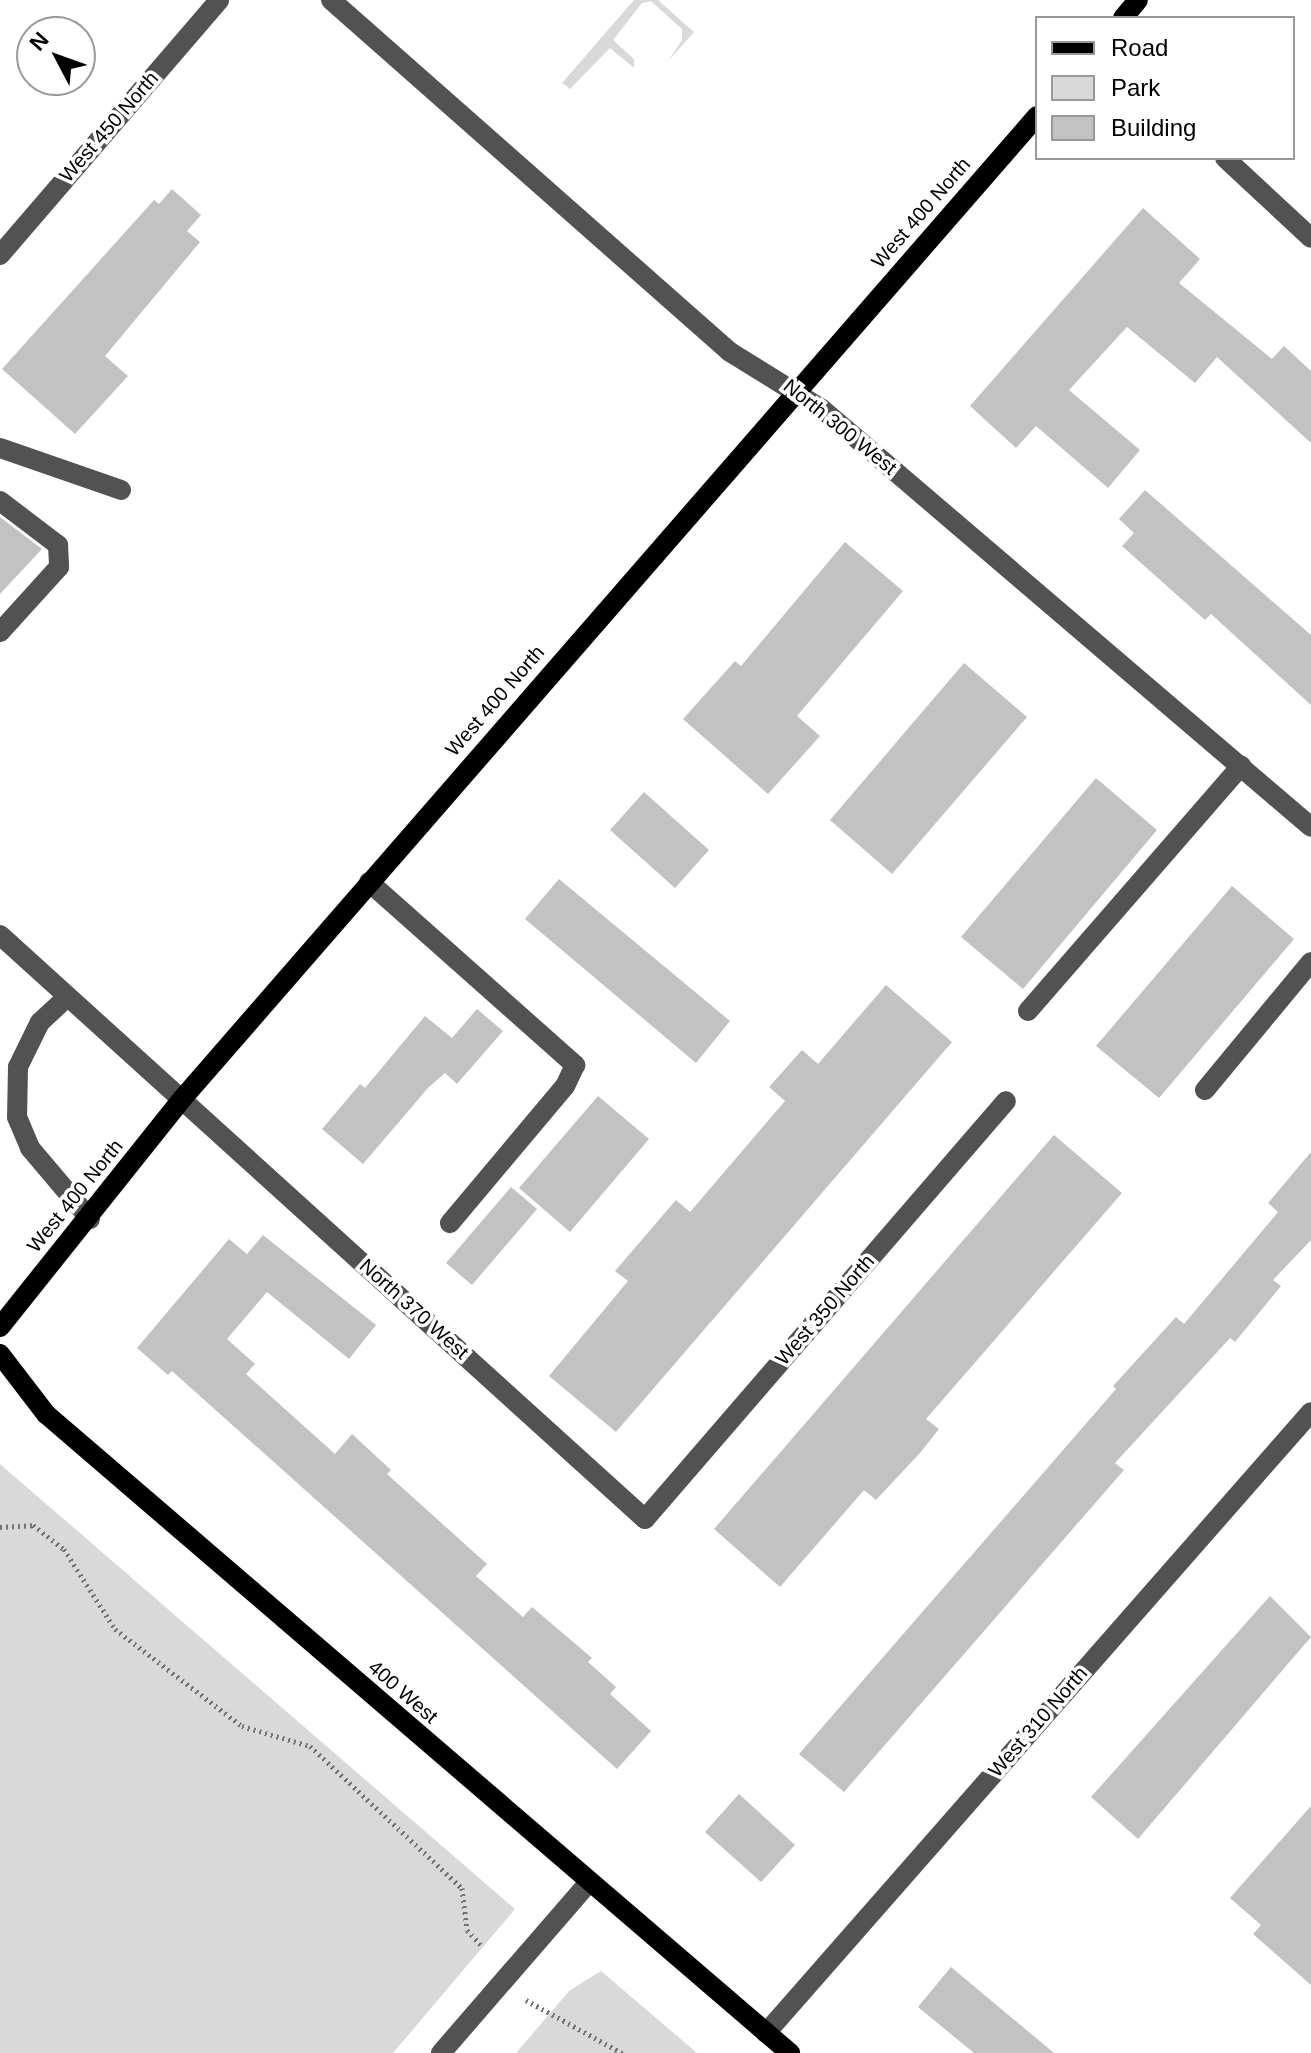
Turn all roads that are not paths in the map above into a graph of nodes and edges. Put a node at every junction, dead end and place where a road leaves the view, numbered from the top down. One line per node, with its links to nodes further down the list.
1 (219, 0): 8 (street, West 450 North)
2 (331, 0): 9 (street, North 300 West)
3 (1138, 0): 4 (main road)
4 (1125, 16)
5 (1035, 118): 9 (main road, West 400 North)
6 (1227, 160): 7 (street)
7 (1311, 238)
8 (0, 255)
9 (798, 390): 14 (street, North 300 West); 16 (main road, West 400 North)
10 (0, 448): 11 (street)
11 (121, 490)
12 (0, 501): 13 (street)
13 (0, 632)
14 (1241, 766): 15 (street, North 300 West); 20 (street)
15 (1311, 827)
16 (369, 882): 22 (main road, West 400 North); 25 (street)
17 (0, 935): 19 (street, North 370 West)
18 (1311, 962): 21 (street)
19 (66, 998): 22 (street, North 370 West); 24 (street)
20 (1028, 1011)
21 (1205, 1090)
22 (182, 1099): 24 (main road, West 400 North); 29 (street, North 370 West)
23 (1006, 1101): 29 (street, West 350 North)
24 (90, 1219): 26 (main road, West 400 North)
25 (450, 1223)
26 (0, 1327)
27 (0, 1354): 30 (main road, 400 West)
28 (1311, 1412): 31 (street, West 310 North)
29 (645, 1519)
30 (588, 1883): 31 (main road, 400 West); 32 (street)
31 (766, 2033): 33 (main road, 400 West)
32 (441, 2053)
33 (790, 2053)

